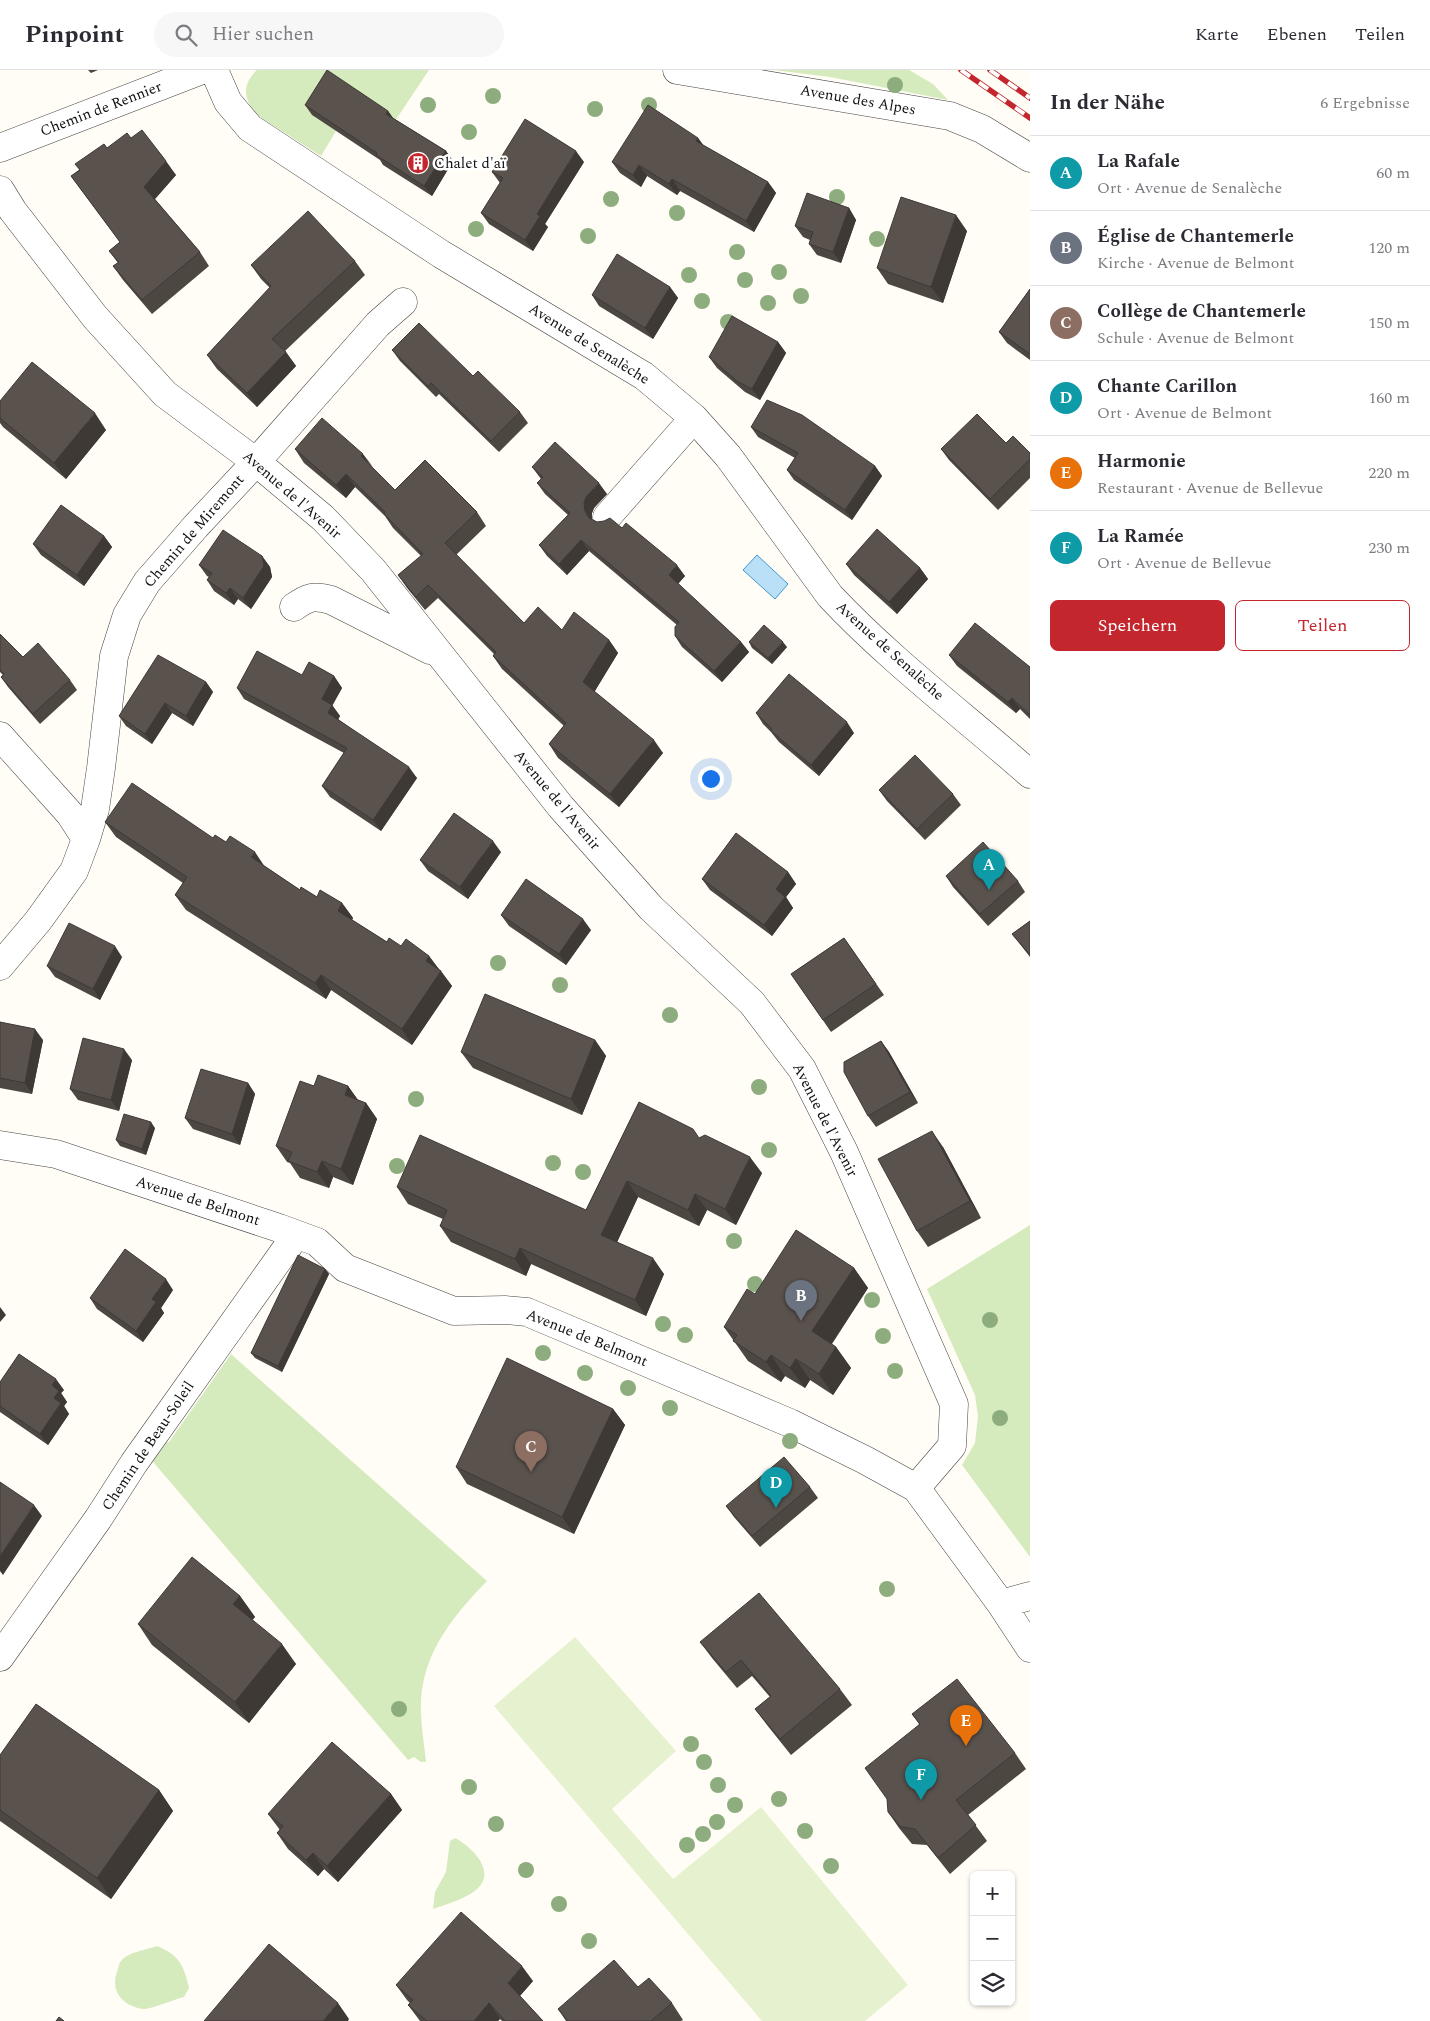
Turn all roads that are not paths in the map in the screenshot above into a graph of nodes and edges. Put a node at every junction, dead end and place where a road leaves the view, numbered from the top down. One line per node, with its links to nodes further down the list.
1 (202, 70): 4 (street, Chemin de Rennier)
2 (214, 70): 8 (street, Avenue de Senalèche)
3 (677, 70): 5 (street, Avenue des Alpes)
4 (0, 148)
5 (1030, 158)
6 (0, 190): 9 (street, Avenue de l'Avenir)
7 (403, 302): 9 (street, Chemin de Miremont)
8 (694, 418): 10 (street); 14 (street, Avenue de Senalèche)
9 (256, 462): 12 (street, Avenue de l'Avenir); 15 (street, Chemin de Miremont)
10 (607, 517)
11 (294, 606): 12 (street)
12 (438, 654): 19 (street, Avenue de l'Avenir)
13 (0, 736): 15 (street)
14 (1030, 774)
15 (86, 839): 16 (street, Chemin de Miremont)
16 (0, 966)
17 (0, 1145): 18 (street, Avenue de Belmont)
18 (296, 1235): 19 (street, Avenue de Belmont); 23 (street, Chemin de Beau-Soleil)
19 (916, 1488): 21 (street, Avenue de Belmont)
20 (1030, 1596): 21 (street)
21 (1001, 1604): 22 (street, Avenue de Belmont)
22 (1030, 1648)
23 (0, 1657)

